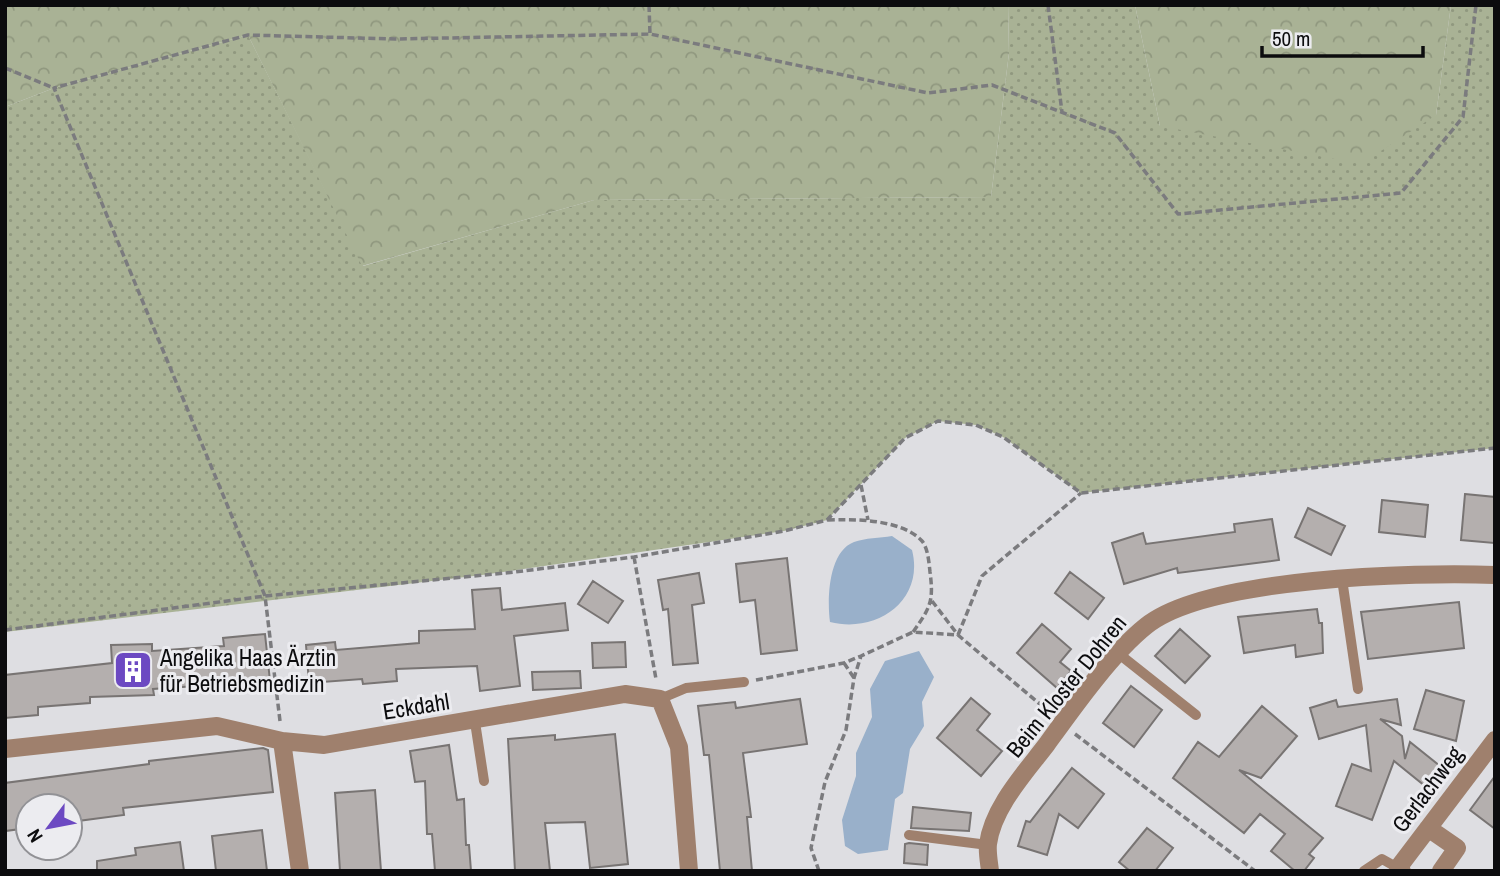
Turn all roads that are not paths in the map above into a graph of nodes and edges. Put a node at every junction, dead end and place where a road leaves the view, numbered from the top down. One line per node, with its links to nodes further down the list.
1 (1495, 575): 2 (street, Beim Kloster Dohren)
2 (1342, 579): 3 (street, Beim Kloster Dohren); 5 (lane)
3 (1119, 654): 7 (lane); 15 (street, Beim Kloster Dohren)
4 (744, 682): 6 (lane)
5 (1358, 689)
6 (660, 699): 8 (street, Eckdahl); 18 (street)
7 (1196, 715)
8 (475, 722): 10 (street, Eckdahl); 12 (lane)
9 (1495, 740): 13 (street, Gerlachweg)
10 (282, 741): 11 (street, Eckdahl); 17 (street)
11 (5, 749)
12 (484, 781)
13 (1428, 828): 16 (street, Gerlachweg); 21 (street)
14 (909, 835): 15 (lane)
15 (988, 845): 19 (street, Beim Kloster Dohren)
16 (1400, 869): 20 (lane)
17 (300, 871)
18 (689, 871)
19 (990, 871)
20 (1364, 871)
21 (1441, 871)

